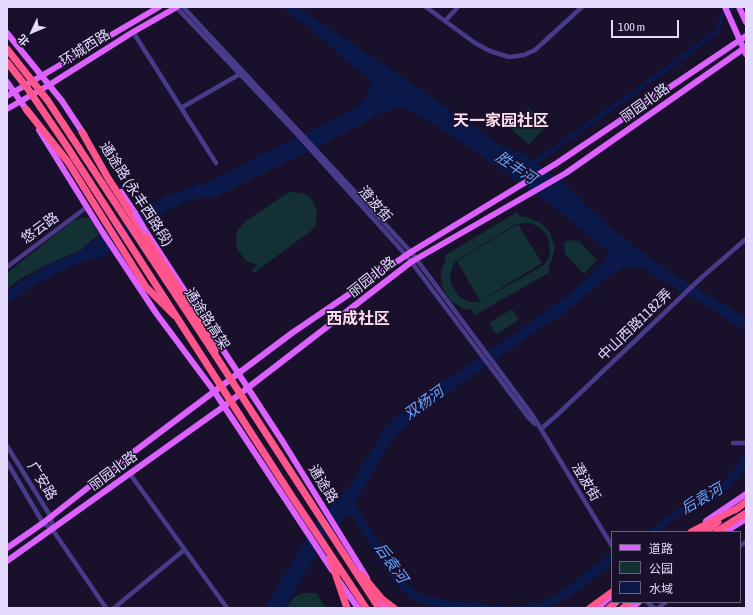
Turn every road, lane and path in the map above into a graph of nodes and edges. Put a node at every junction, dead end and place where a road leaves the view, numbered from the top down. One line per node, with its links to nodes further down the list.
1 (159, 7): 19 (main road)
2 (176, 7): 11 (main road, 环城西路); 18 (street, 澄波街)
3 (183, 7): 28 (street, 澄波街)
4 (426, 7): 9 (street)
5 (458, 7): 9 (street)
6 (582, 7): 9 (street)
7 (725, 7): 14 (main road)
8 (740, 10): 10 (main road)
9 (445, 21)
10 (746, 22)
11 (133, 32): 21 (main road, 环城西路); 25 (street)
12 (7, 33): 19 (main road, 通途路 (永丰西路段))
13 (746, 36): 14 (main road, 丽园北路)
14 (740, 41): 16 (main road); 33 (main road, 丽园北路)
15 (7, 49): 37 (highway, 通途路高架, bridge)
16 (745, 50): 34 (main road, 丽园北路)
17 (7, 62): 36 (highway, 通途路高架, bridge)
18 (240, 74): 25 (street); 28 (street, 澄波街)
19 (41, 75): 21 (main road, 通途路 (永丰西路段)); 22 (main road)
20 (7, 82): 22 (main road)
21 (49, 85): 24 (main road, 环城西路); 29 (main road, 通途路 (永丰西路段))
22 (14, 91): 23 (main road); 24 (main road)
23 (7, 96)
24 (20, 101): 26 (main road, 环城西路); 27 (main road)
25 (181, 108): 30 (street)
26 (7, 109)
27 (26, 109): 31 (main road); 36 (highway, bridge)
28 (297, 131): 33 (street, 澄波街)
29 (82, 132): 37 (highway, bridge); 38 (main road, 通途路 (永丰西路段), bridge)
30 (216, 163)
31 (87, 207): 35 (street, 悠云路); 40 (main road)
32 (746, 239): 42 (street, 中山西路1182弄)
33 (408, 253): 34 (street, 澄波街); 38 (main road, 丽园北路)
34 (414, 261): 39 (main road, 丽园北路); 42 (street, 澄波街)
35 (7, 267)
36 (178, 320): 63 (highway, 通途路高架, bridge)
37 (225, 371): 66 (highway, 通途路高架, bridge)
38 (238, 373): 39 (main road, 通途路); 40 (main road, 丽园北路)
39 (248, 388): 41 (main road, 丽园北路); 76 (main road, 通途路)
40 (214, 392): 41 (main road); 52 (main road, 丽园北路)
41 (223, 407): 47 (main road, 丽园北路); 63 (main road)
42 (541, 429): 61 (street, 澄波街)
43 (733, 443): 44 (street)
44 (746, 443)
45 (7, 446): 52 (street, 广安路)
46 (7, 462): 54 (street, 广安路)
47 (130, 474): 55 (main road, 丽园北路); 64 (street)
48 (746, 494): 56 (main road)
49 (746, 502): 50 (highway)
50 (738, 508): 57 (highway); 58 (highway)
51 (746, 513): 59 (highway)
52 (51, 517): 54 (main road, 丽园北路); 55 (street, 广安路)
53 (746, 519): 60 (main road)
54 (43, 523): 55 (street, 广安路); 62 (main road, 丽园北路)
55 (52, 529): 65 (main road, 丽园北路); 69 (street, 广安路)
56 (692, 531)
57 (693, 531)
58 (705, 531)
59 (718, 531)
60 (727, 531)
61 (611, 544)
62 (7, 548)
63 (323, 549): 72 (highway, bridge); 73 (main road); 74 (highway, 通途路高架, bridge)
64 (184, 550): 70 (street); 71 (street)
65 (7, 561)
66 (353, 568): 75 (highway, 通途路高架, bridge); 77 (highway, bridge)
67 (611, 593): 78 (highway)
68 (611, 597): 79 (main road)
69 (106, 608)
70 (114, 608)
71 (227, 608)
72 (347, 608)
73 (358, 608)
74 (366, 608)
75 (379, 608)
76 (385, 608)
77 (394, 608)
78 (590, 608)
79 (598, 608)

